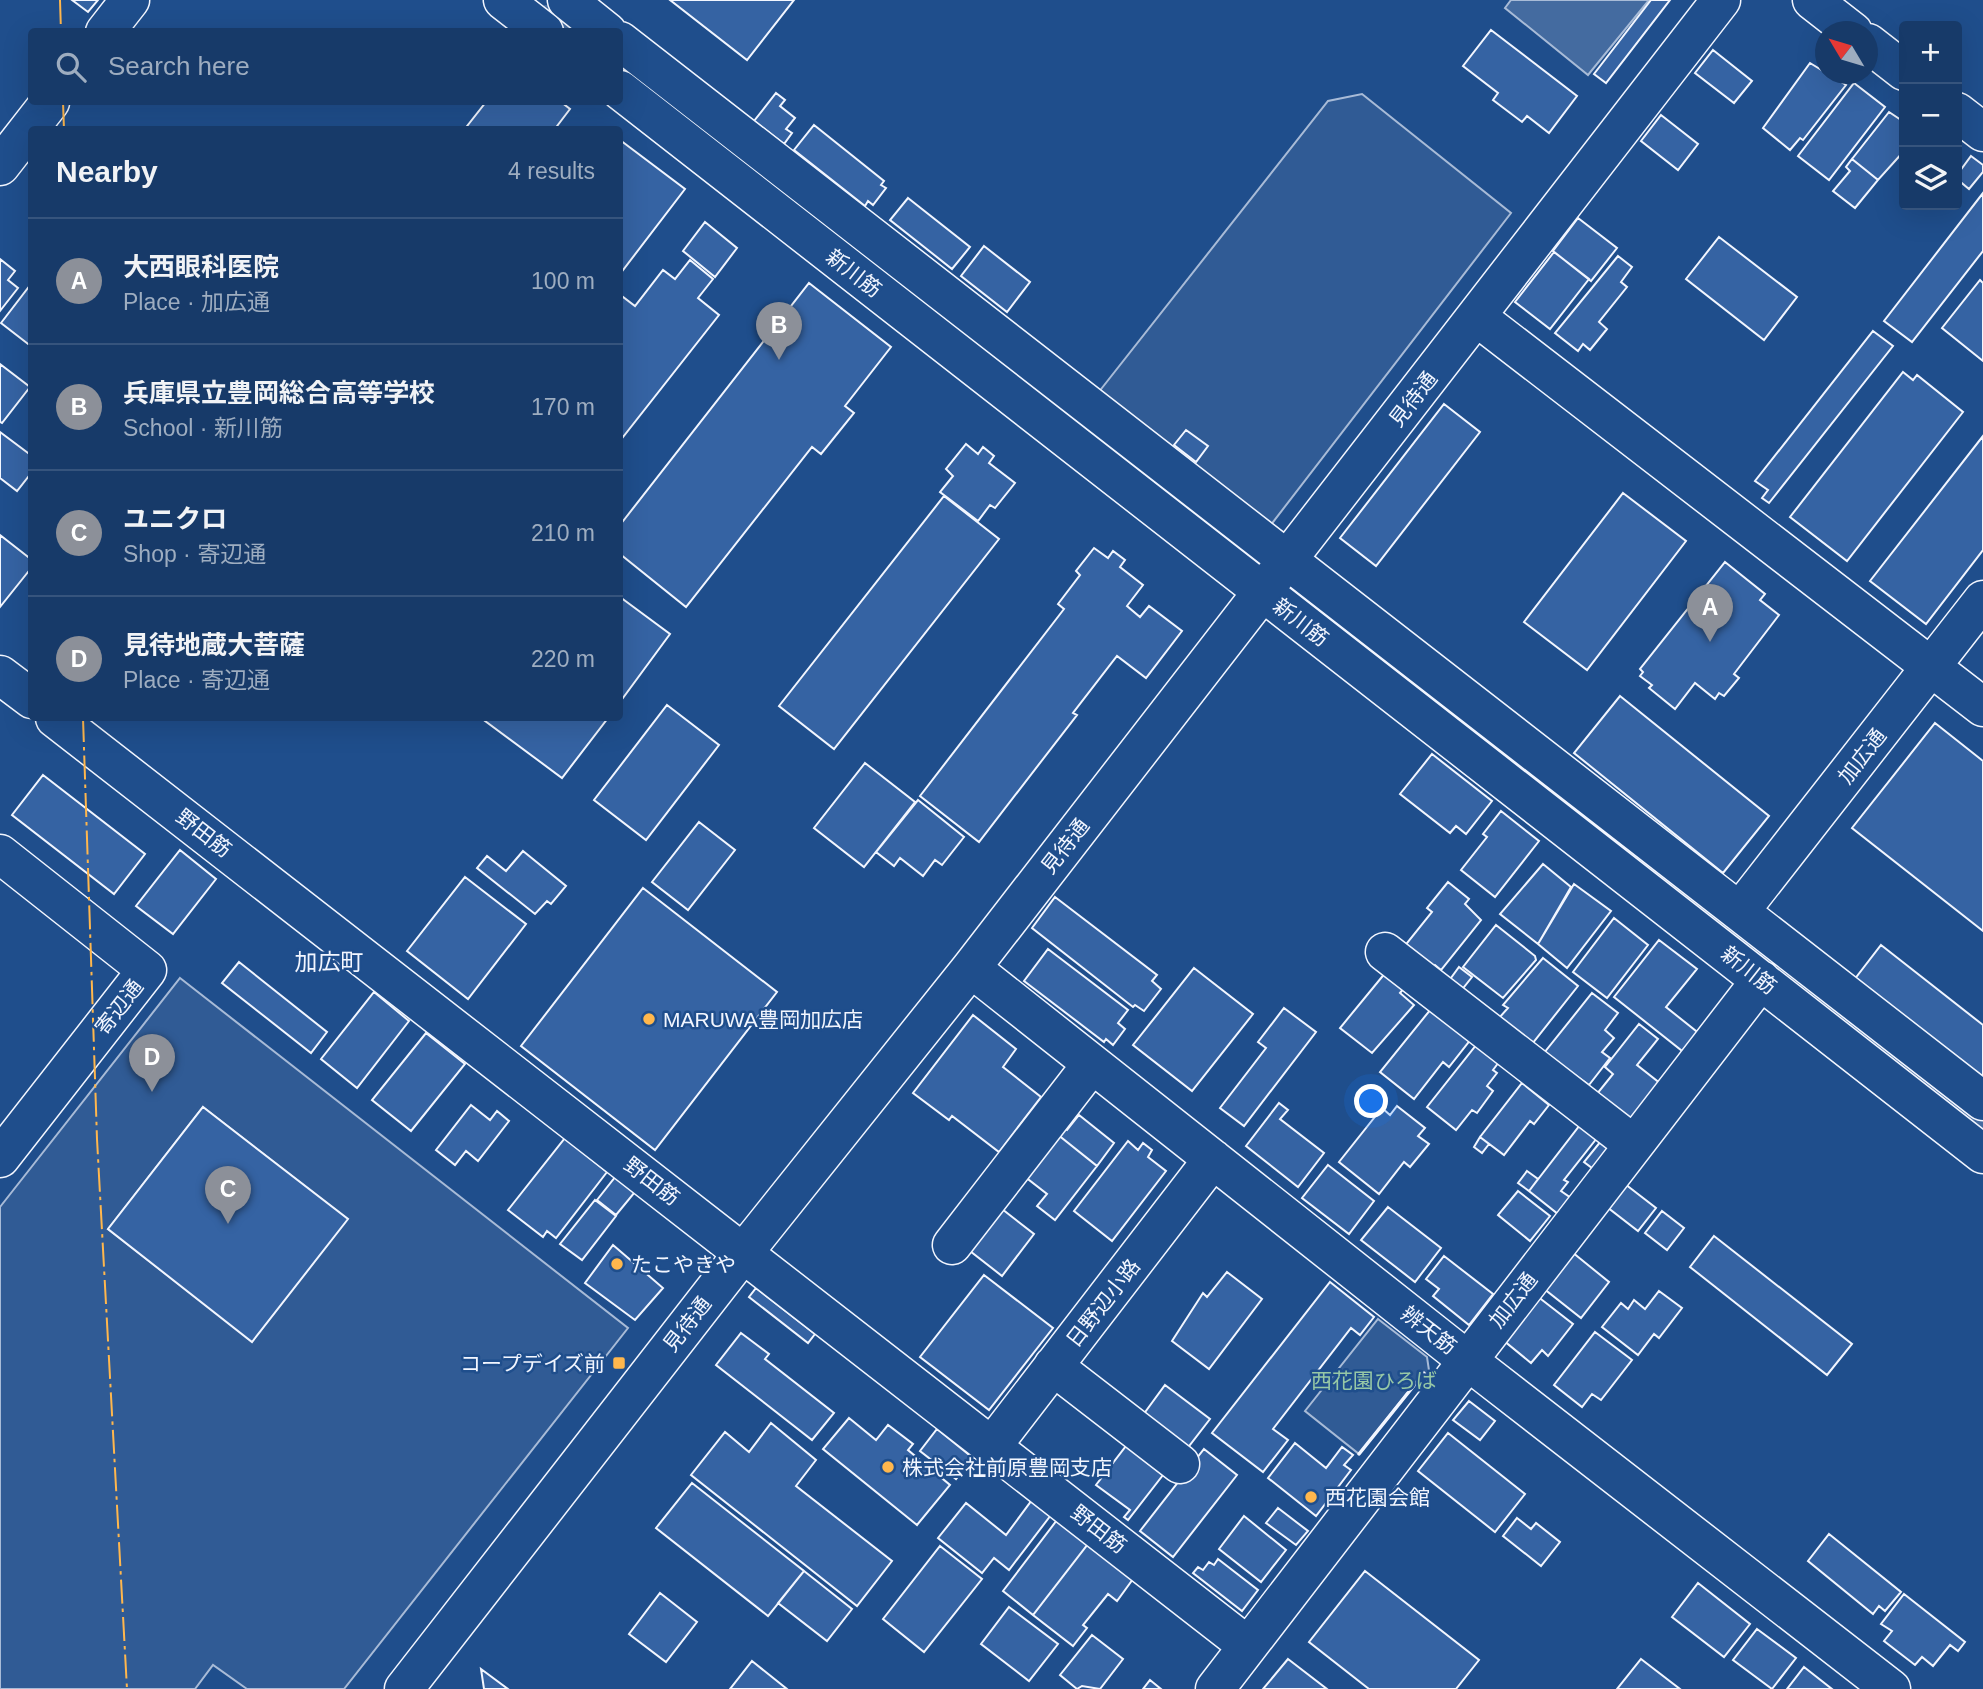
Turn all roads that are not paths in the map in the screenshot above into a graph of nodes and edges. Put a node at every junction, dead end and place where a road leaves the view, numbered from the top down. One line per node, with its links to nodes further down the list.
1 (130, 0): 7 (street)
2 (503, 0): 8 (street)
3 (567, 0): 9 (street)
4 (1721, 0): 19 (street, 見待通)
5 (1812, 0): 6 (street)
6 (1839, 21)
7 (108, 28)
8 (539, 28)
9 (602, 28)
10 (623, 44): 17 (street, 新川筋)
11 (1878, 51): 12 (street)
12 (1899, 67)
13 (623, 92): 17 (street, 新川筋)
14 (1962, 116): 15 (street)
15 (1983, 132)
16 (28, 133): 18 (street)
17 (714, 140): 20 (street, 新川筋); 21 (street, 新川筋)
18 (0, 166)
19 (1476, 317): 20 (street, 見待通); 23 (street)
20 (1286, 561): 21 (street, 見待通); 29 (street, 新川筋)
21 (1262, 592): 31 (street, 見待通); 32 (street, 新川筋)
22 (1983, 600): 23 (street, 加広通)
23 (1931, 668): 26 (street); 29 (street, 加広通)
24 (0, 675): 25 (street)
25 (28, 696)
26 (1983, 707)
27 (59, 721): 40 (street, 野田筋)
28 (0, 854): 37 (street, 寄辺通)
29 (1740, 911): 34 (street, 新川筋)
30 (1385, 952): 35 (street)
31 (971, 968): 33 (street, 辨天筋); 40 (street, 見待通)
32 (1761, 980): 35 (street, 加広通); 36 (street, 新川筋)
33 (1092, 1064): 38 (street, 辨天筋); 39 (street)
34 (1983, 1101)
35 (1633, 1144): 41 (street, 加広通)
36 (1983, 1154)
37 (0, 1158)
38 (1213, 1159): 41 (street, 辨天筋); 42 (street, 日野辺小路)
39 (952, 1245)
40 (744, 1252): 43 (street, 野田筋); 46 (street, 見待通)
41 (1467, 1360): 45 (street, 加広通); 48 (street, 辨天筋)
42 (1054, 1366): 43 (street, 日野辺小路); 44 (street)
43 (992, 1446): 45 (street, 野田筋)
44 (1180, 1464)
45 (1248, 1646): 47 (street, 加広通)
46 (404, 1689)
47 (1215, 1689)
48 (1891, 1689)

